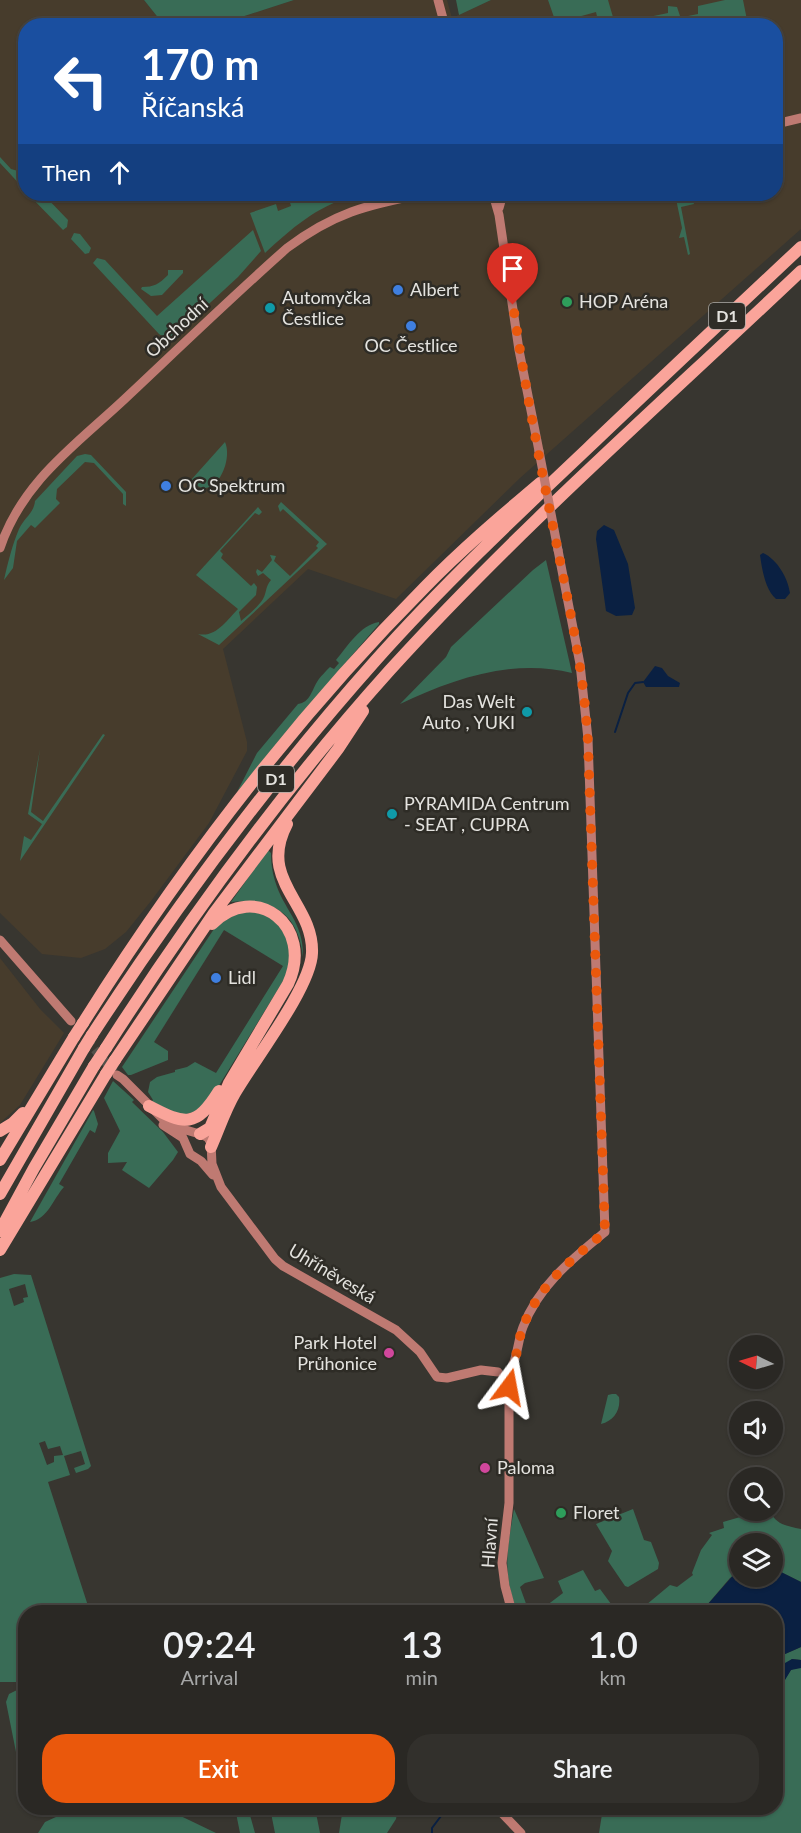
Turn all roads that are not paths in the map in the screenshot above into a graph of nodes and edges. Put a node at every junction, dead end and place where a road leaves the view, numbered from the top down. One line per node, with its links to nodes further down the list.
1 (438, 0): 2 (street)
2 (443, 18)
3 (801, 118): 4 (street)
4 (783, 122)
5 (384, 201): 13 (street, Obchodní)
6 (490, 201): 9 (street)
7 (496, 201): 9 (street)
8 (501, 201): 9 (street)
9 (498, 211): 32 (street, bridge)
10 (801, 247): 12 (highway, D1)
11 (801, 271): 14 (highway, D1)
12 (608, 429): 18 (highway); 29 (highway, D1, bridge)
13 (0, 548)
14 (390, 671): 15 (highway); 30 (highway, D1, bridge)
15 (300, 800): 17 (highway); 25 (highway)
16 (0, 940): 18 (street)
17 (191, 946): 19 (highway); 31 (highway, bridge)
18 (77, 1022): 20 (highway, bridge)
19 (250, 1046): 21 (highway); 23 (highway)
20 (47, 1081): 22 (highway); 27 (highway)
21 (149, 1106): 23 (street); 24 (street)
22 (0, 1131)
23 (199, 1134): 24 (street); 25 (street)
24 (186, 1146): 26 (street)
25 (210, 1149): 26 (street); 28 (street)
26 (195, 1158): 28 (street, Uhříněveská)
27 (0, 1160)
28 (221, 1186): 33 (street, Uhříněveská)
29 (0, 1194)
30 (0, 1231)
31 (0, 1250)
32 (512, 1367): 33 (street); 34 (street)
33 (498, 1372): 34 (street)
34 (509, 1381): 35 (street, Hlavní)
35 (510, 1605)
36 (504, 1815): 37 (street)
37 (521, 1833)

